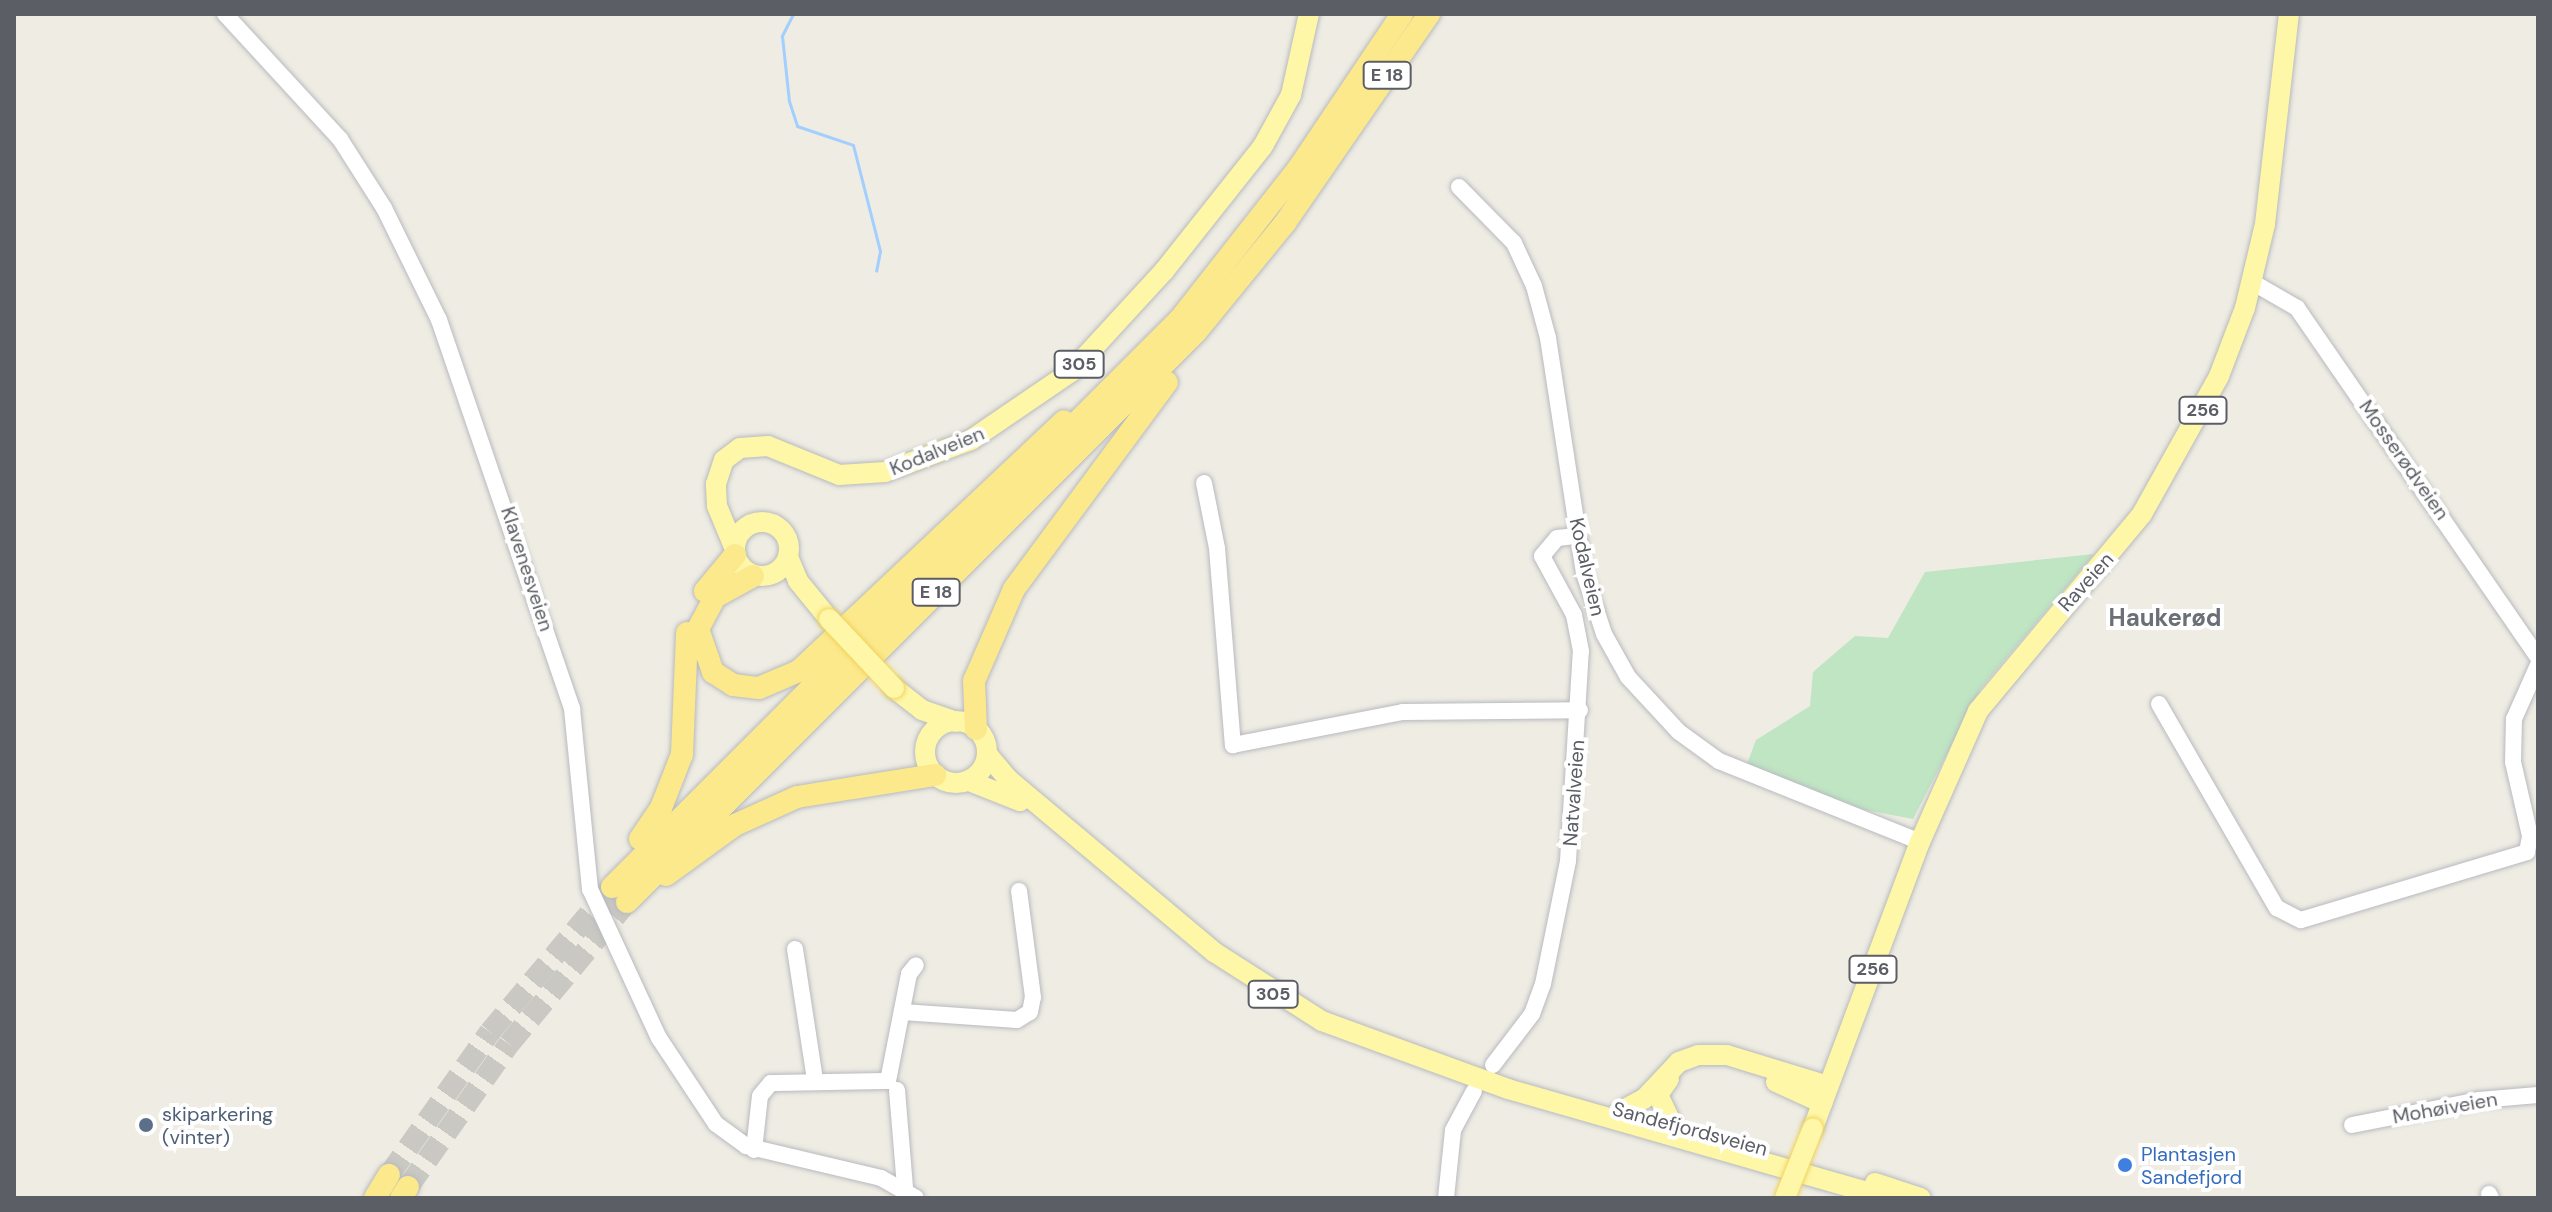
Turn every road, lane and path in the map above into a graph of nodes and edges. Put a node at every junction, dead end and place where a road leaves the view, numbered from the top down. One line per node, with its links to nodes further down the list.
1 (225, 14): 45 (street, Klavenesveien)
2 (1309, 14): 11 (main road, Kodalveien / 305)
3 (1402, 14): 9 (highway, E 18)
4 (1429, 14): 7 (highway, E 18)
5 (2289, 14): 8 (main road, Raveien / 256)
6 (1459, 187): 13 (street, Kodalveien)
7 (1241, 279): 23 (highway); 31 (highway, E 18)
8 (2252, 282): 18 (street, Mosserødveien); 28 (main road, Raveien / 256)
9 (1181, 318): 16 (highway, E 18); 31 (highway, E 18)
10 (1204, 483): 22 (street)
11 (716, 489): 12 (main road); 14 (main road)
12 (761, 522): 14 (main road); 15 (main road)
13 (1577, 536): 22 (street, Natvalveien); 28 (street, Kodalveien)
14 (734, 551): 16 (main road); 31 (highway)
15 (788, 557): 16 (main road); 17 (main road)
16 (760, 576): 17 (main road)
17 (829, 619): 20 (main road, bridge)
18 (2538, 658)
19 (2538, 665): 21 (street)
20 (894, 688): 23 (main road); 24 (main road)
21 (2159, 704)
22 (1580, 710): 35 (street, Natvalveien)
23 (966, 725): 24 (main road); 25 (main road, 305)
24 (928, 741): 26 (main road)
25 (987, 754): 27 (main road); 29 (main road, Sandefjordsveien / 305)
26 (935, 775): 27 (main road, 305); 31 (highway)
27 (969, 781): 29 (main road, Sandefjordsveien / 305)
28 (1920, 842): 40 (main road, Raveien / 256)
29 (1119, 869): 36 (main road, Sandefjordsveien / 305)
30 (1019, 891): 34 (street)
31 (619, 894)
32 (795, 949): 37 (street)
33 (916, 965): 34 (street)
34 (903, 1012): 37 (street)
35 (1493, 1065)
36 (1456, 1070): 42 (main road, Sandefjordsveien / 305); 48 (main road, Sandefjordsveien / 305)
37 (815, 1079): 45 (street)
38 (897, 1090): 47 (street, Klavenesveien)
39 (1474, 1091): 50 (street)
40 (1825, 1094): 42 (main road); 43 (main road); 51 (main road, Raveien, bridge)
41 (2538, 1095): 44 (street, Mohøiveien)
42 (1621, 1111): 43 (main road, Sandefjordsveien / 305)
43 (1672, 1124): 52 (main road, Sandefjordsveien / 305)
44 (2352, 1125)
45 (754, 1150): 47 (street, Klavenesveien)
46 (399, 1187): 49 (highway)
47 (911, 1193)
48 (1883, 1197)
49 (375, 1198)
50 (1446, 1198)
51 (1785, 1198)
52 (1921, 1198)

